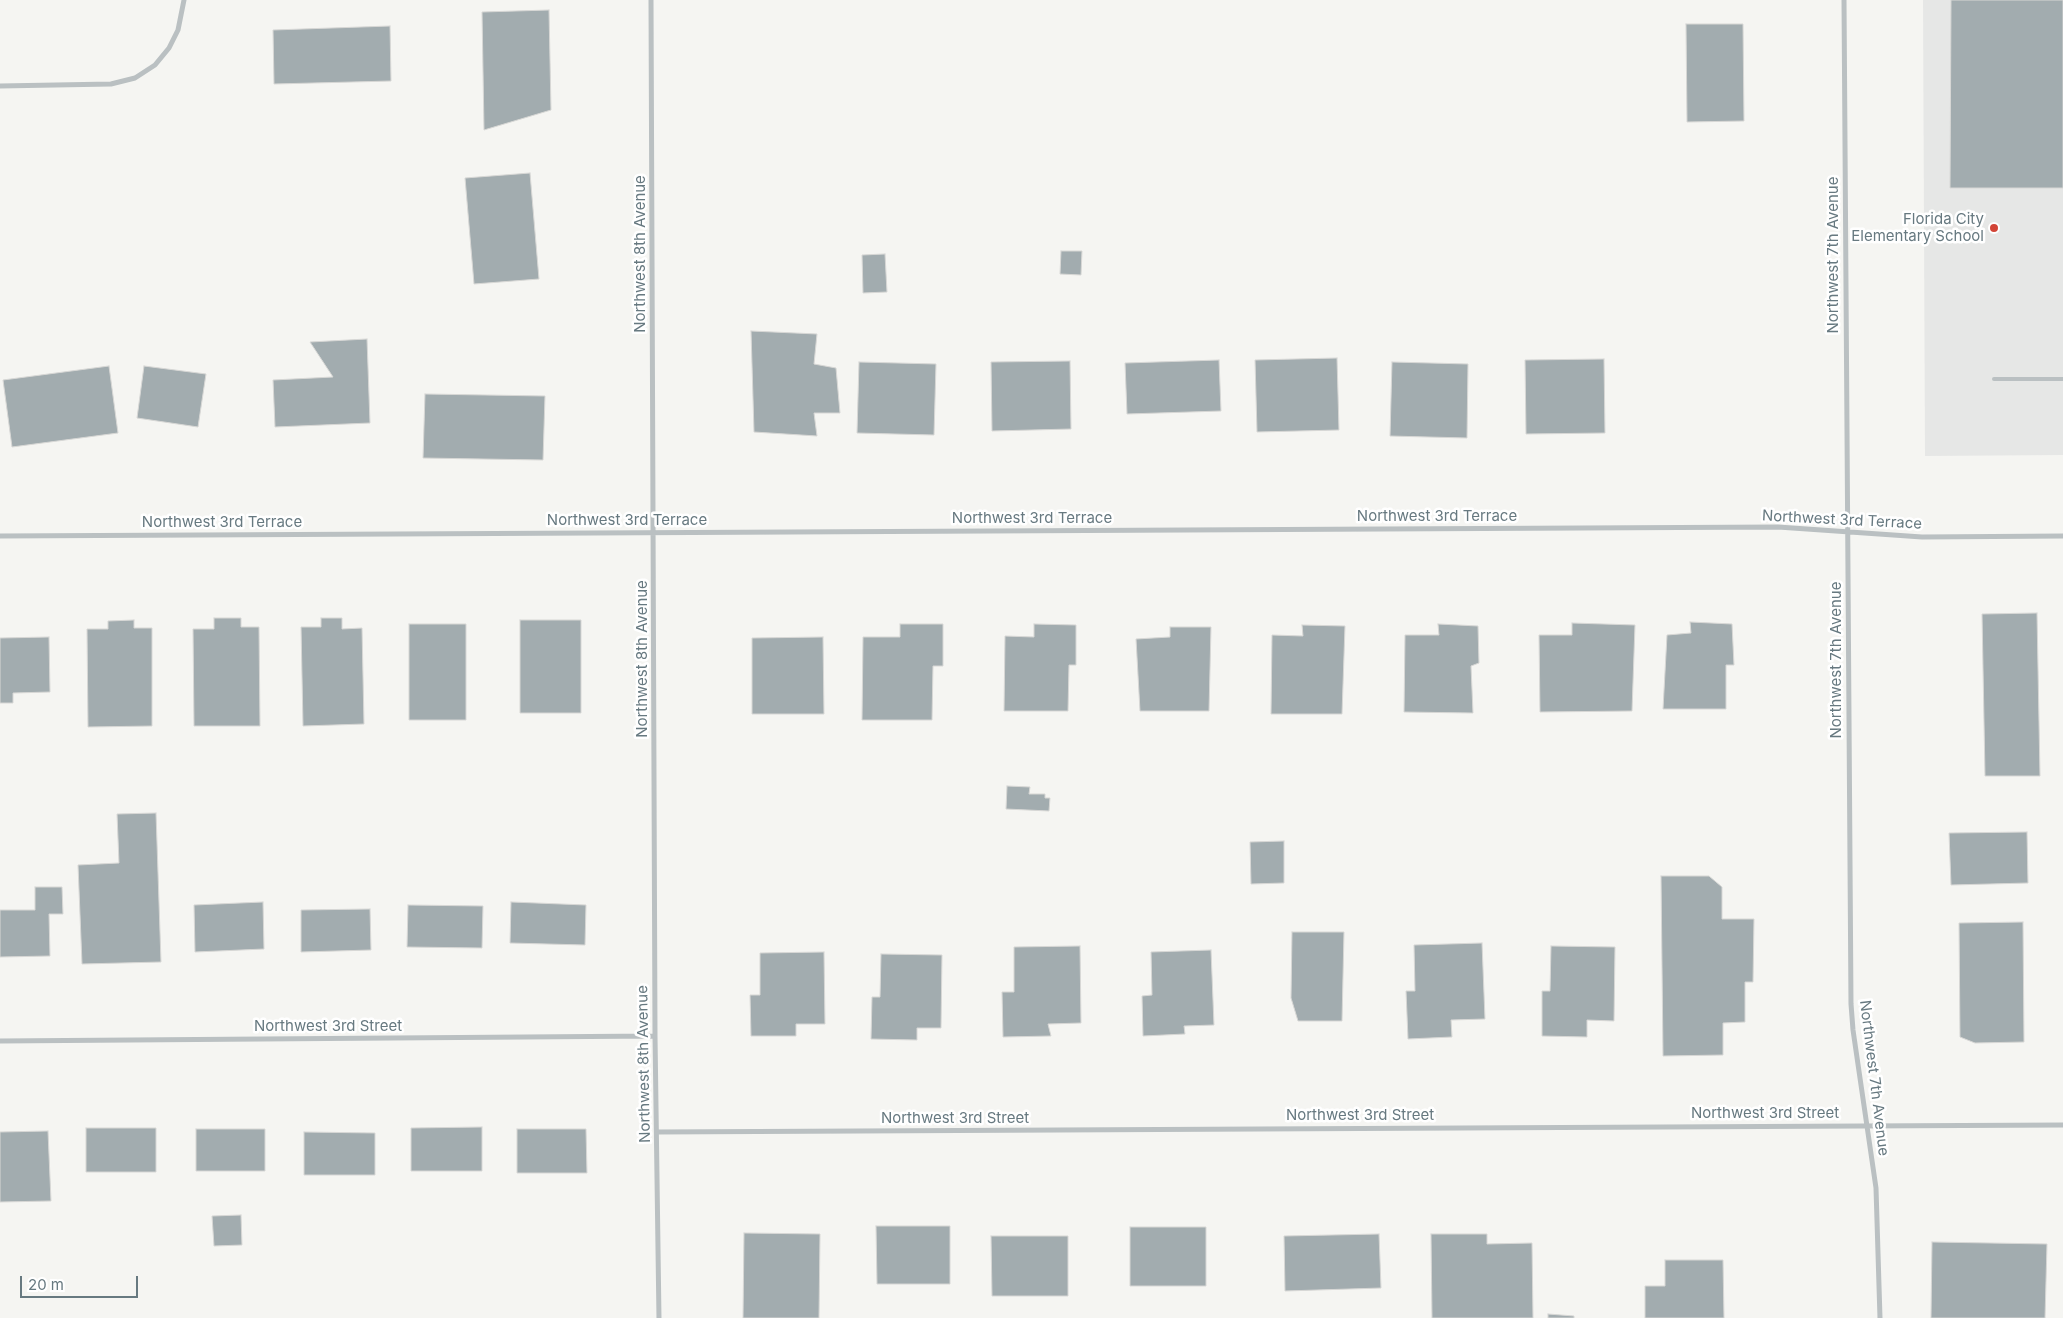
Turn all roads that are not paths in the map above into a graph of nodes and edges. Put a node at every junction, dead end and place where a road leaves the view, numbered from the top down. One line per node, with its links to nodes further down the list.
1 (184, 0): 4 (street)
2 (651, 0): 7 (street, Northwest 8th Avenue)
3 (1844, 0): 8 (street, Northwest 7th Avenue)
4 (0, 86)
5 (1994, 379): 6 (lane)
6 (2063, 379)
7 (654, 532): 8 (street, Northwest 3rd Terrace); 9 (street, Northwest 3rd Terrace); 11 (street, Northwest 8th Avenue)
8 (1847, 533): 10 (street, Northwest 3rd Terrace); 13 (street, Northwest 7th Avenue)
9 (0, 536)
10 (2063, 536)
11 (655, 1036): 12 (street, Northwest 3rd Street); 15 (street, Northwest 8th Avenue)
12 (0, 1041)
13 (1866, 1125): 14 (street, Northwest 3rd Street); 15 (street, Northwest 3rd Street); 17 (street, Northwest 7th Avenue)
14 (2063, 1125)
15 (657, 1132): 16 (street, Northwest 8th Avenue)
16 (659, 1318)
17 (1880, 1318)

